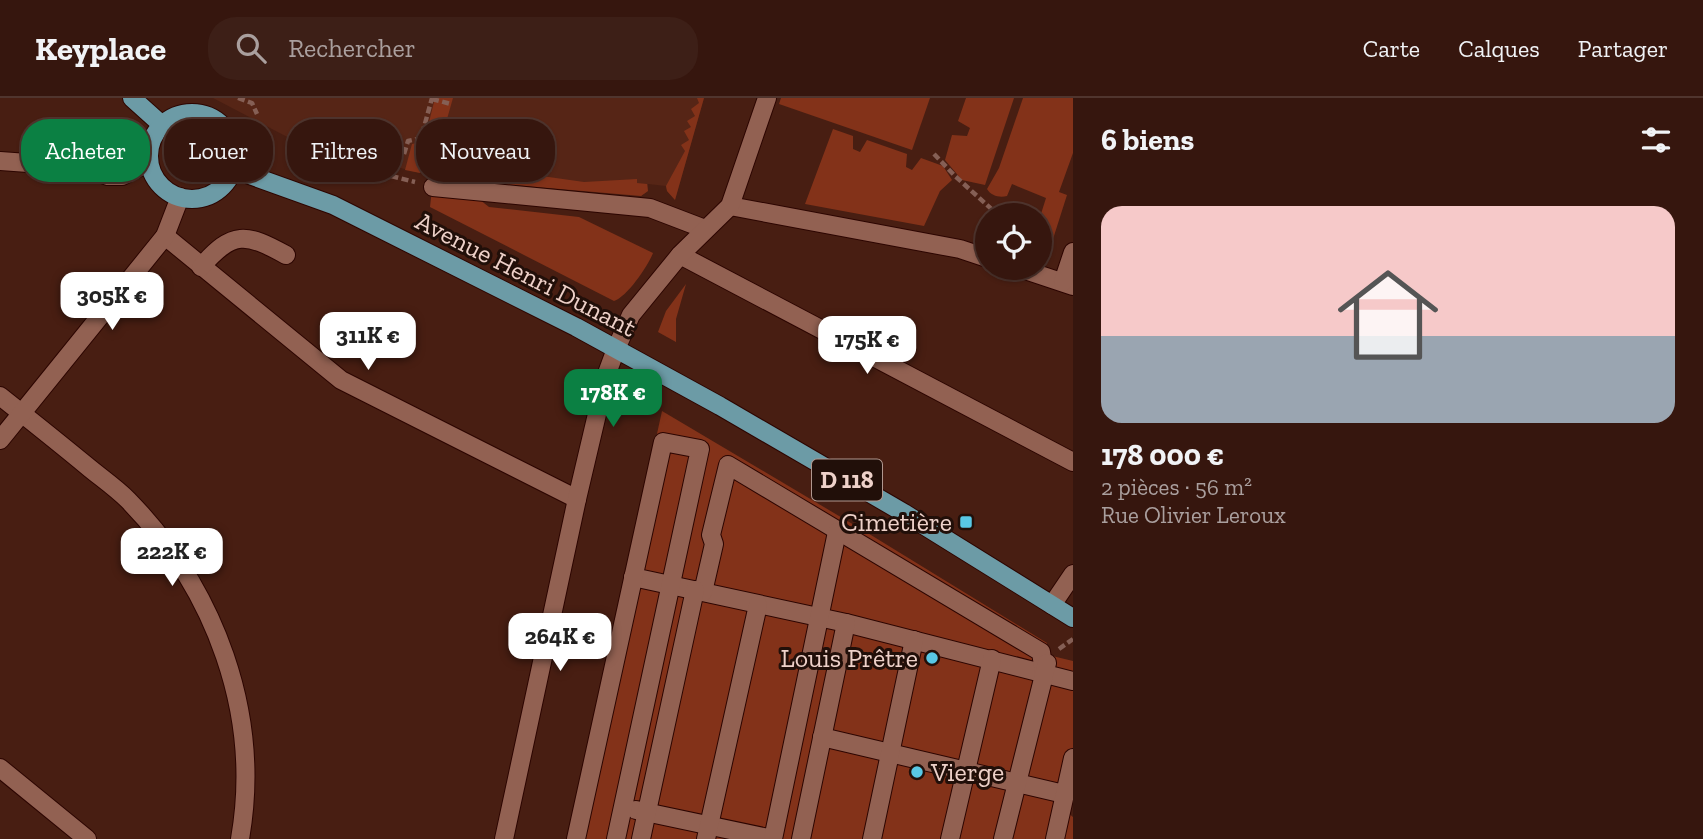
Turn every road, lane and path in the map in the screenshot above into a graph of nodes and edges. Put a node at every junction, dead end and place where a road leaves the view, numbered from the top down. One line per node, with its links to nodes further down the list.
1 (132, 98): 10 (main road)
2 (238, 98): 6 (path)
3 (767, 98): 24 (street)
4 (432, 99): 5 (path); 9 (path)
5 (451, 104)
6 (257, 114)
7 (171, 119): 8 (main road)
8 (212, 119)
9 (426, 119)
10 (162, 125): 12 (main road)
11 (416, 139): 13 (path)
12 (150, 154)
13 (404, 154)
14 (934, 154): 23 (path)
15 (0, 161): 16 (street)
16 (21, 163)
17 (150, 166): 22 (main road)
18 (402, 179): 21 (path)
19 (226, 182): 22 (main road)
20 (269, 182): 33 (main road, Avenue Henri Dunant / D 118)
21 (433, 187): 25 (street)
22 (180, 197): 26 (street)
23 (985, 203)
24 (730, 206): 25 (street); 28 (street)
25 (705, 229): 30 (street)
26 (164, 236): 31 (street); 35 (street)
27 (1073, 252): 32 (street)
28 (975, 254)
29 (286, 255): 31 (street)
30 (680, 255): 33 (street); 37 (street)
31 (201, 267): 38 (street)
32 (1068, 284)
33 (616, 349): 38 (street); 45 (main road, Avenue Henri Dunant / D 118)
34 (0, 396): 35 (street)
35 (22, 413): 36 (street); 66 (street)
36 (0, 440)
37 (1073, 462)
38 (577, 499): 67 (street)
39 (838, 532): 43 (street); 46 (street); 52 (street)
40 (1073, 574): 45 (street)
41 (633, 578): 42 (street); 42 (street); 68 (street)
42 (670, 585): 43 (street); 61 (street)
43 (699, 591): 44 (street); 62 (street)
44 (758, 605): 46 (street); 64 (street)
45 (1052, 605): 47 (main road, Avenue Henri Dunant / D 118)
46 (819, 617): 48 (street); 71 (street)
47 (1073, 618)
48 (846, 623): 49 (street); 54 (street)
49 (915, 640): 51 (street); 55 (street)
50 (1050, 655): 52 (street)
51 (992, 659): 52 (street); 58 (street)
52 (1044, 673): 53 (street); 59 (street)
53 (1073, 681)
54 (822, 737): 55 (street); 72 (street)
55 (890, 754): 58 (street); 73 (street)
56 (1073, 758): 60 (street)
57 (0, 768): 65 (street)
58 (966, 771): 59 (street); 74 (street)
59 (1017, 782): 60 (street); 75 (street)
60 (1065, 794): 63 (street)
61 (623, 807): 62 (street); 69 (street)
62 (647, 812): 64 (street); 70 (street)
63 (1066, 819): 76 (street)
64 (707, 832): 71 (street)
65 (87, 839)
66 (240, 839)
67 (504, 839)
68 (576, 839)
69 (616, 839)
70 (642, 839)
71 (773, 839)
72 (801, 839)
73 (872, 839)
74 (950, 839)
75 (1003, 839)
76 (1055, 839)

